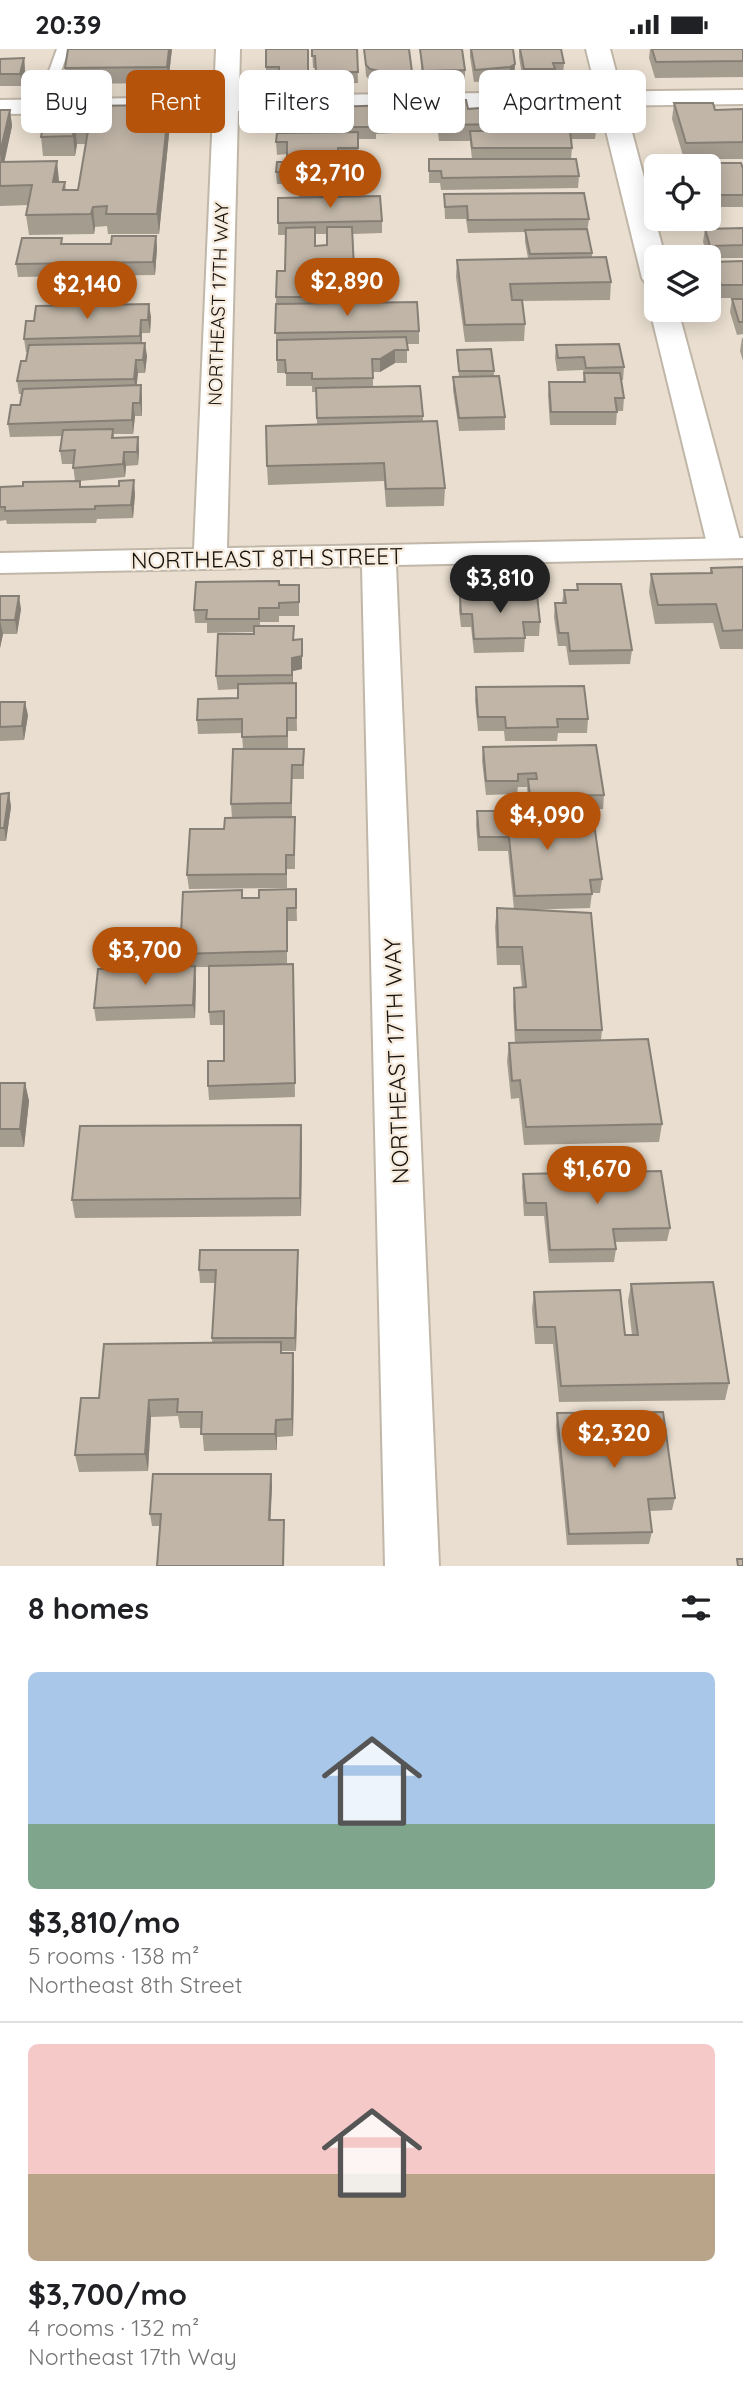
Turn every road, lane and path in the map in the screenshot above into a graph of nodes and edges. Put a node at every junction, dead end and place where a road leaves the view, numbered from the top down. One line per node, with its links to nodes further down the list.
1 (63, 49): 4 (lane)
2 (228, 49): 6 (street, NORTHEAST 17TH WAY)
3 (598, 49): 5 (street)
4 (55, 70)
5 (603, 70)
6 (225, 90)
7 (743, 97): 8 (street)
8 (646, 98)
9 (479, 100): 10 (street)
10 (225, 103)
11 (0, 107): 12 (street)
12 (21, 107)
13 (223, 133): 19 (street, NORTHEAST 17TH WAY)
14 (620, 133): 15 (street)
15 (648, 245)
16 (668, 322): 17 (street)
17 (734, 548): 18 (street, NORTHEAST 8TH STREET)
18 (379, 557): 19 (street, NORTHEAST 8TH STREET); 21 (street, NORTHEAST 17TH WAY)
19 (210, 559): 20 (street, NORTHEAST 8TH STREET)
20 (0, 563)
21 (412, 1566)

